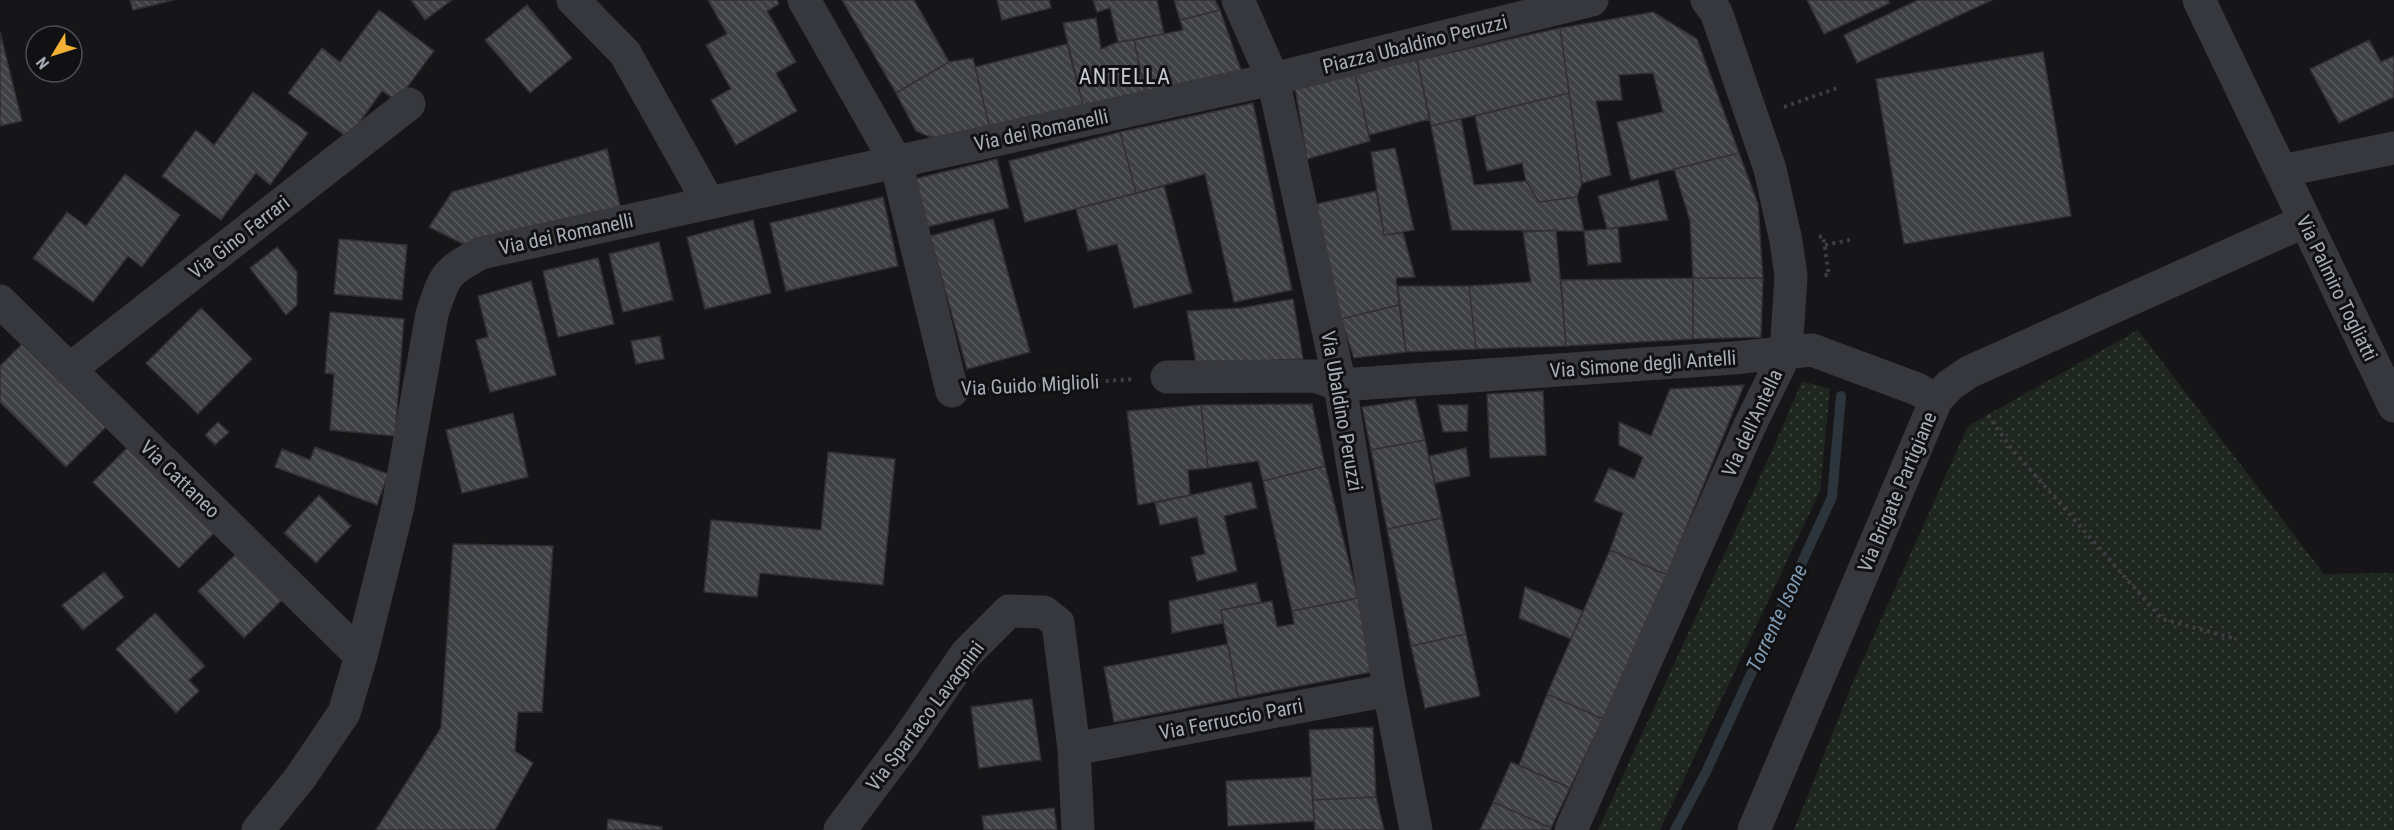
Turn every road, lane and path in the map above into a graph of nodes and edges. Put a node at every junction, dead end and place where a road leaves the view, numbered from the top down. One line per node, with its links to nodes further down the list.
1 (573, 0): 14 (street)
2 (804, 0): 12 (street, Via Guido Miglioli)
3 (1238, 0): 7 (street, Via Ubaldino Peruzzi)
4 (1592, 0): 7 (street, Piazza Ubaldino Peruzzi)
5 (1707, 0): 10 (street, Via dell'Antella)
6 (2199, 0): 13 (street, Via Palmiro Togliatti)
7 (1273, 79): 12 (street, Via dei Romanelli); 24 (street, Via Ubaldino Peruzzi)
8 (1837, 88): 10 (path)
9 (409, 104): 22 (street, Via Gino Ferrari)
10 (1753, 118): 21 (street, Via dell'Antella)
11 (2394, 148): 13 (street)
12 (896, 162): 14 (street, Via dei Romanelli); 25 (street, Via Guido Miglioli)
13 (2281, 171): 15 (street, Via Palmiro Togliatti)
14 (710, 203): 30 (street, Via dei Romanelli)
15 (2305, 221): 26 (street, Via Brigate Partigiane); 27 (street, Via Palmiro Togliatti)
16 (1823, 236): 18 (path)
17 (1854, 239): 18 (path)
18 (1825, 244): 19 (path)
19 (1829, 275)
20 (0, 302): 22 (street, Via Cattaneo)
21 (1786, 352): 24 (street, Via Simone degli Antelli); 26 (street, Via Simone degli Antelli); 37 (street, Via dell'Antella)
22 (69, 370): 30 (street, Via Cattaneo)
23 (1167, 377): 24 (street); 25 (path, Via Guido Miglioli)
24 (1340, 385): 31 (street, Via Ubaldino Peruzzi)
25 (952, 391)
26 (1936, 400): 38 (street, Via Brigate Partigiane)
27 (2394, 406)
28 (1988, 415): 29 (path)
29 (2237, 639)
30 (361, 656): 33 (street, Via dei Romanelli)
31 (1389, 690): 32 (street, Via Ferruccio Parri); 36 (street, Via Ubaldino Peruzzi)
32 (1074, 749): 34 (street, Via Spartaco Lavagnini); 35 (street, Via Spartaco Lavagnini)
33 (258, 830)
34 (840, 830)
35 (1078, 830)
36 (1416, 830)
37 (1571, 830)
38 (1754, 830)

